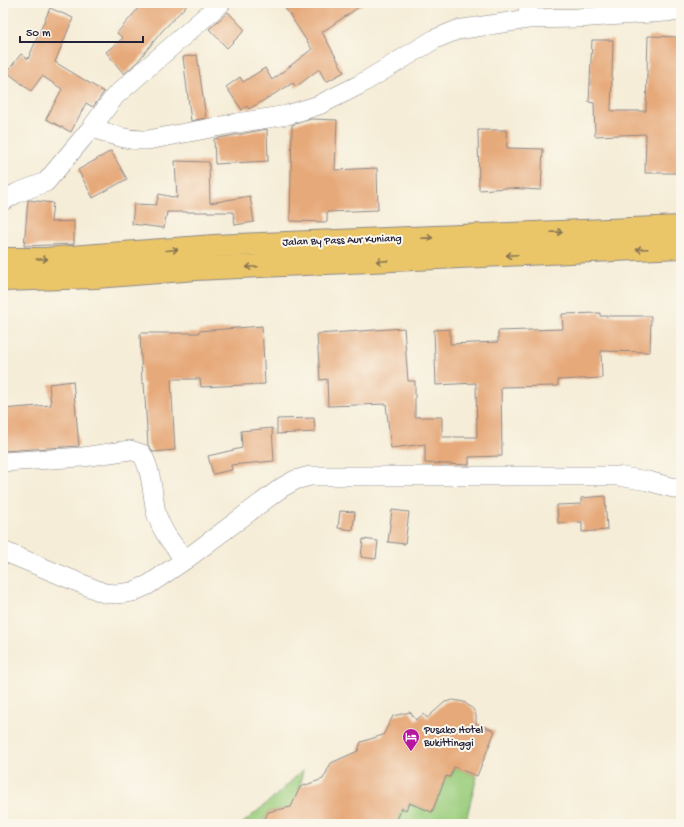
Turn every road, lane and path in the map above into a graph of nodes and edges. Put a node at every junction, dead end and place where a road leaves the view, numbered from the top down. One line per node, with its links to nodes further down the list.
1 (221, 3): 4 (street)
2 (528, 11): 3 (street); 4 (street)
3 (681, 12)
4 (92, 127): 5 (street)
5 (3, 201)
6 (681, 227): 8 (highway, Jalan By Pass Aur Kuniang, one-way to 6)
7 (681, 247): 8 (highway, Jalan By Pass Aur Kuniang, one-way to 8)
8 (196, 258): 9 (highway, Jalan By Pass Aur Kuniang, one-way to 8); 10 (highway, Jalan By Pass Aur Kuniang)
9 (3, 259)
10 (3, 280)
11 (3, 462): 14 (street)
12 (681, 490): 14 (street)
13 (3, 551): 14 (street)
14 (184, 560)

